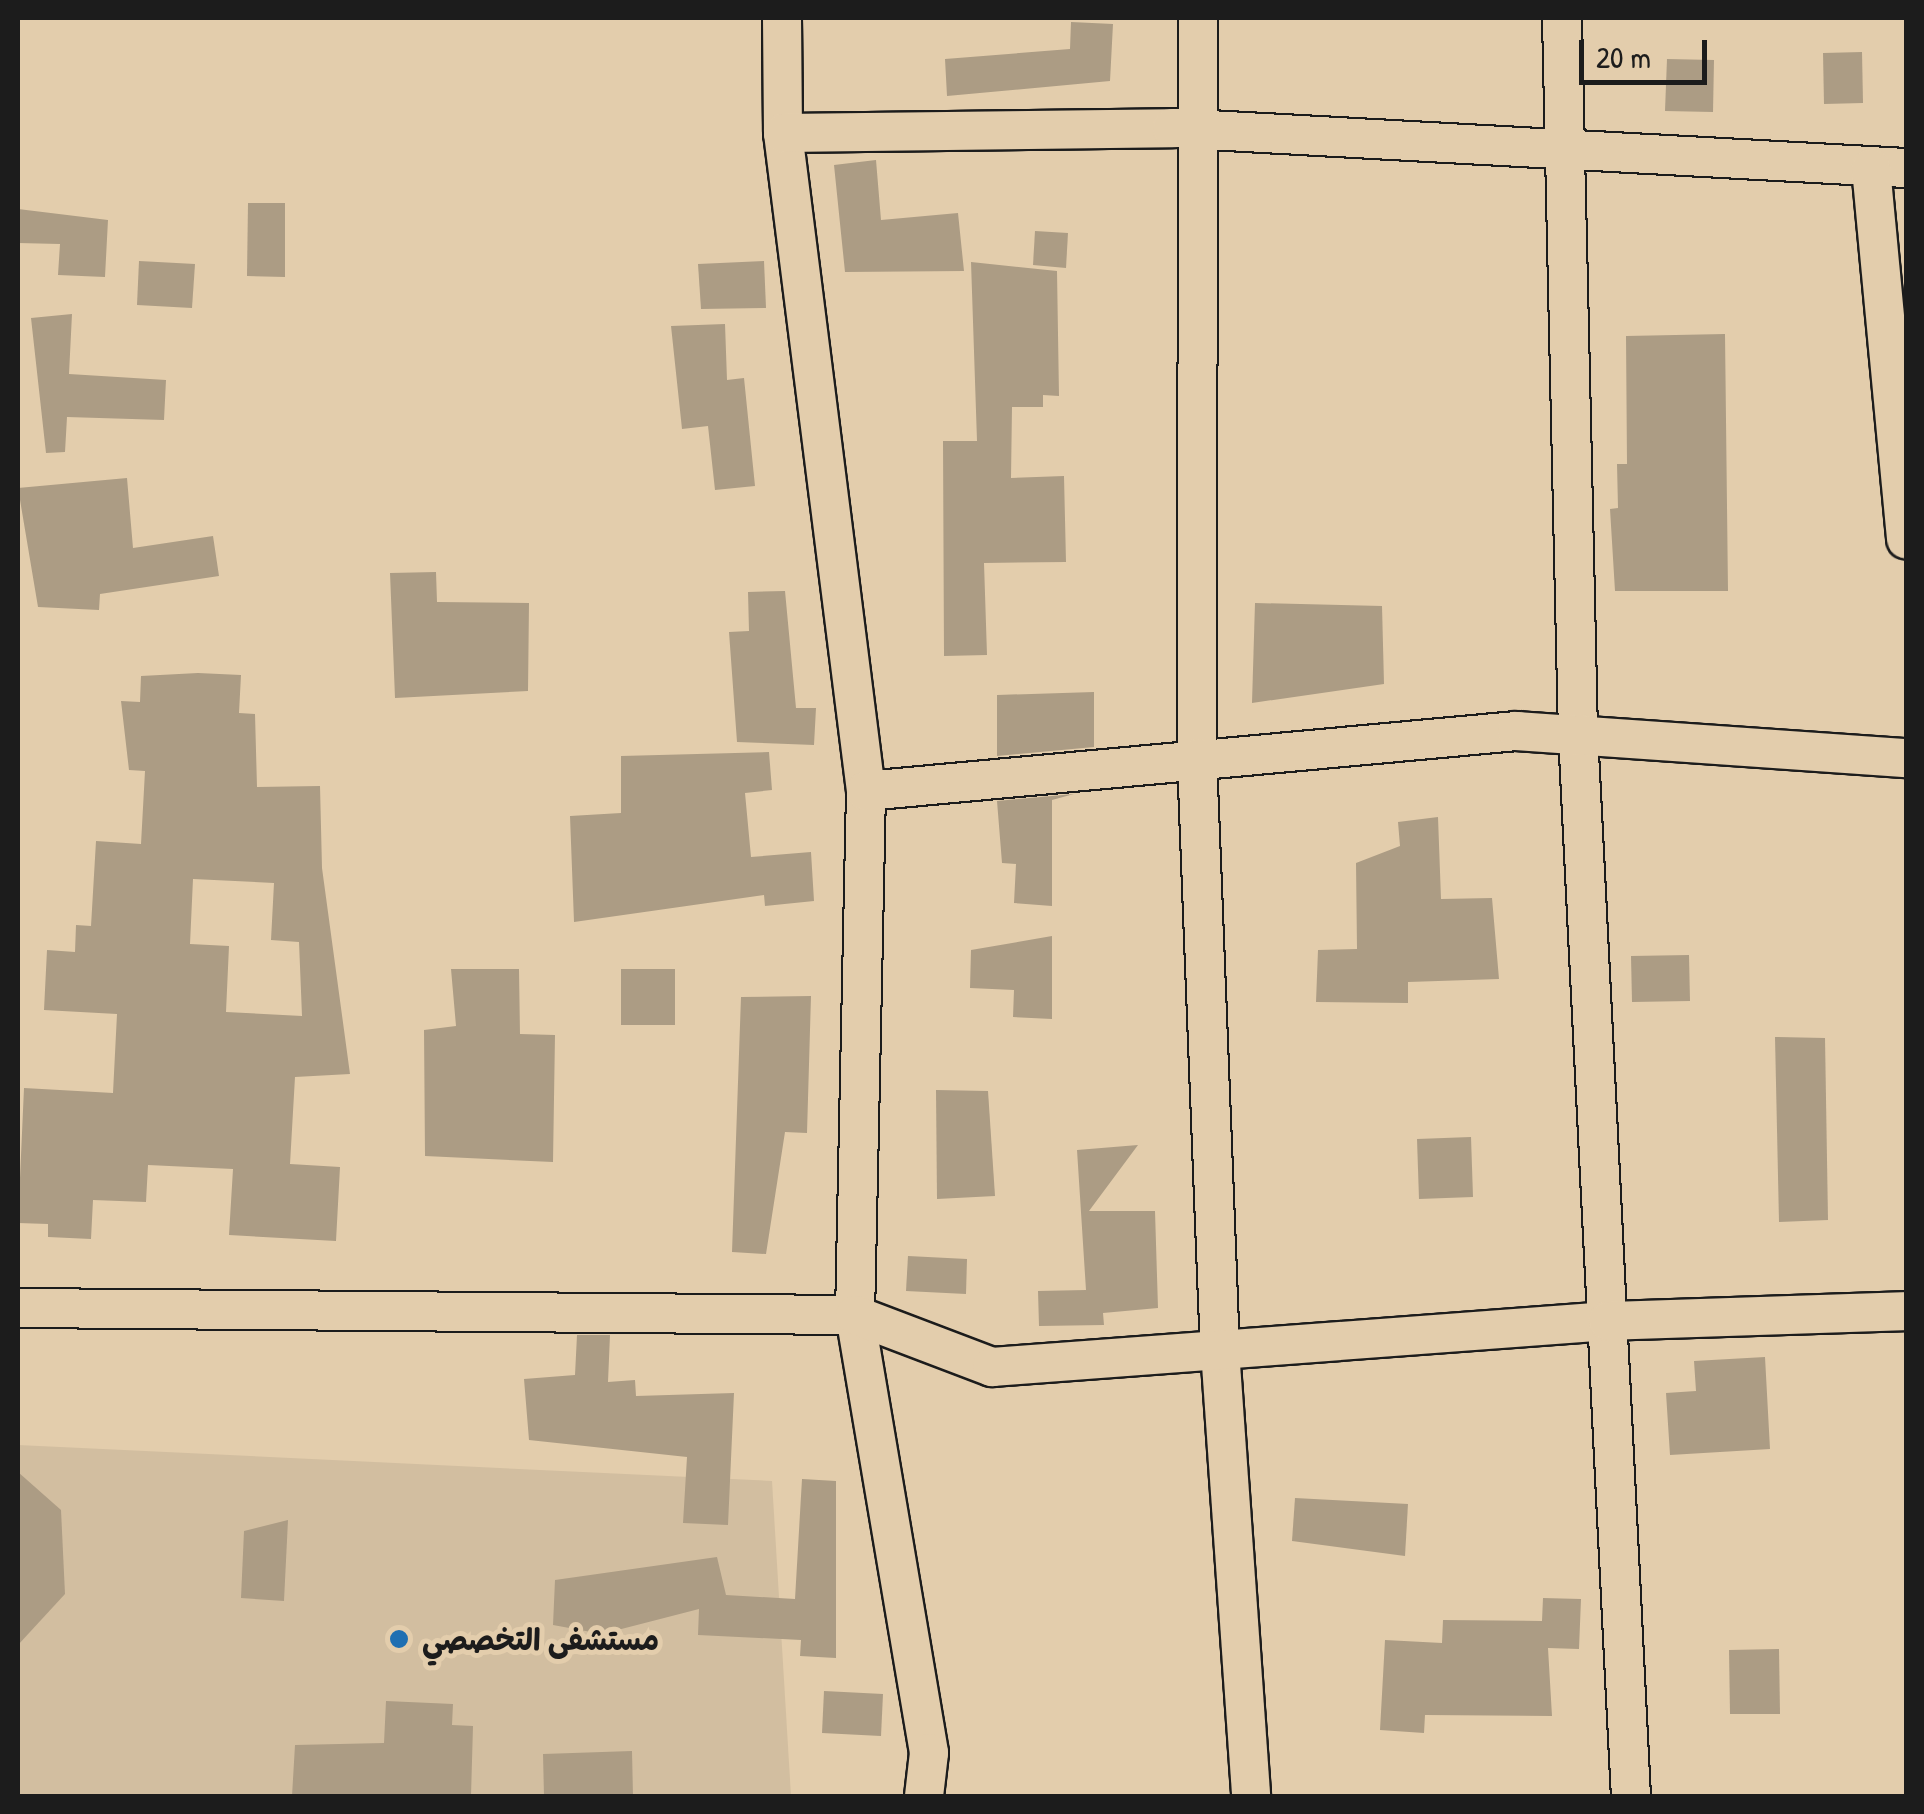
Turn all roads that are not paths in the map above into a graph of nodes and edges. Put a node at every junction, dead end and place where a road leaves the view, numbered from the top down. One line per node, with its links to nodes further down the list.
1 (782, 18): 5 (street)
2 (1198, 18): 4 (street)
3 (1562, 18): 6 (street)
4 (1202, 130): 5 (street); 6 (street); 10 (street)
5 (783, 133): 12 (street)
6 (1565, 151): 7 (street); 9 (street)
7 (1889, 168): 8 (street)
8 (1906, 539)
9 (1578, 733): 10 (street); 11 (street); 16 (street)
10 (1197, 758): 12 (street); 17 (street)
11 (1906, 758)
12 (866, 791): 15 (street)
13 (18, 1308): 15 (street)
14 (1906, 1311): 16 (street)
15 (855, 1315): 17 (street); 18 (street)
16 (1608, 1321): 17 (street); 20 (street)
17 (1220, 1350): 19 (street)
18 (924, 1796)
19 (1251, 1796)
20 (1631, 1796)

